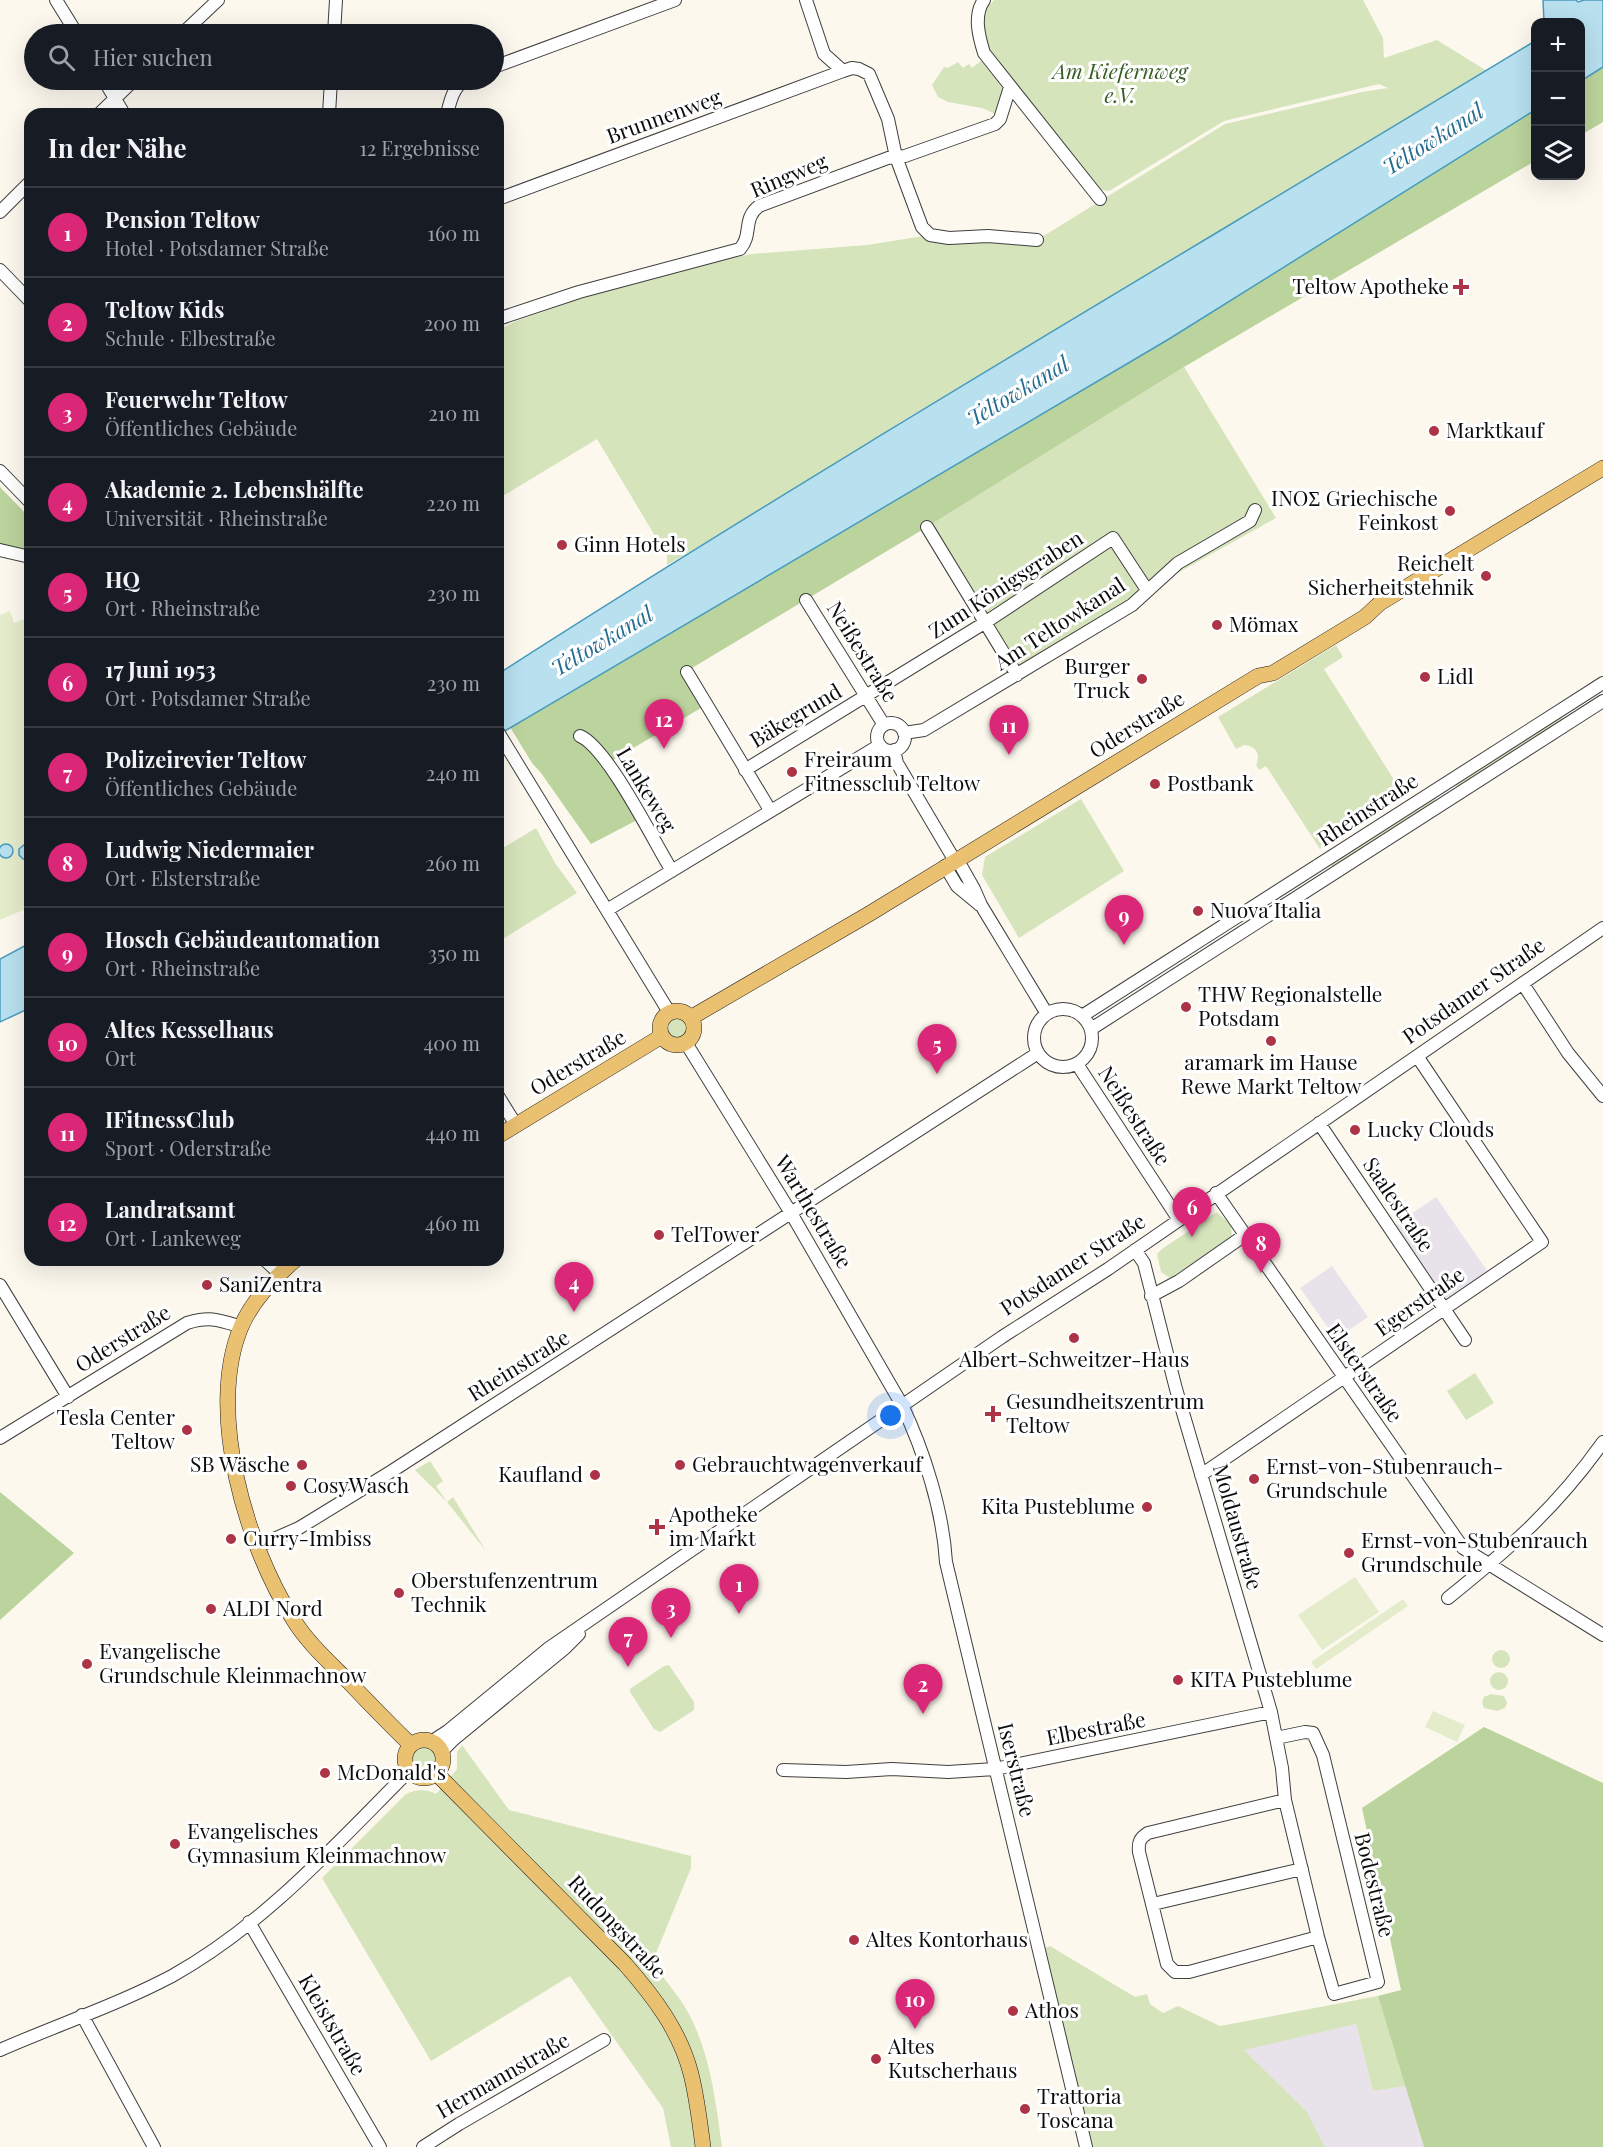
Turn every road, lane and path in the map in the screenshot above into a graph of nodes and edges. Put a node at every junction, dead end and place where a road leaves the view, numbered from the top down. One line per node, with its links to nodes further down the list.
1 (56, 0): 7 (street)
2 (218, 0): 8 (street)
3 (336, 0): 9 (street)
4 (675, 0): 10 (street)
5 (806, 0): 11 (street)
6 (982, 3): 12 (street)
7 (71, 24)
8 (193, 24)
9 (335, 24)
10 (504, 63)
11 (843, 71): 22 (street); 24 (street, Brunnenweg)
12 (1010, 87): 22 (street); 25 (street)
13 (110, 90): 17 (street)
14 (123, 90): 17 (street)
15 (330, 90): 20 (street)
16 (456, 90): 21 (street)
17 (115, 98): 18 (street); 19 (street)
18 (105, 108)
19 (121, 108)
20 (329, 108)
21 (449, 108)
22 (896, 157): 27 (street); 30 (street, Ringweg)
23 (24, 188): 26 (street)
24 (504, 197)
25 (1100, 199)
26 (0, 212)
27 (1037, 240)
28 (0, 270): 29 (street)
29 (24, 295)
30 (504, 317)
31 (1603, 468): 58 (main road, Oderstraße)
32 (0, 471): 33 (street)
33 (24, 496)
34 (1255, 510): 38 (street, Am Teltowkanal)
35 (927, 527): 40 (street)
36 (0, 550): 37 (street)
37 (24, 556)
38 (1147, 590): 40 (street, Zum Königsgraben); 42 (street, Am Teltowkanal)
39 (806, 600): 44 (street, Neißestraße)
40 (986, 622): 42 (street); 44 (street, Zum Königsgraben)
41 (687, 672): 54 (street, Bäkegrund)
42 (1017, 675): 49 (street, Am Teltowkanal)
43 (1603, 683): 46 (street, Rheinstraße)
44 (867, 696): 48 (street, Neißestraße); 54 (street, Bäkegrund)
45 (1603, 701): 47 (street, Rheinstraße)
46 (1568, 705): 47 (street); 55 (street, Rheinstraße)
47 (1576, 718): 56 (street, Rheinstraße)
48 (884, 725): 49 (street); 52 (street)
49 (904, 733): 53 (street)
50 (580, 736): 60 (street, Lankeweg)
51 (504, 742): 62 (street)
52 (880, 745): 53 (street); 57 (street)
53 (894, 750): 58 (street)
54 (745, 770): 57 (street, Bäkegrund)
55 (1443, 785): 56 (street, Rheinstraße); 59 (street, Rheinstraße)
56 (1452, 798): 61 (street, Rheinstraße)
57 (770, 810): 60 (street)
58 (952, 862): 68 (street); 70 (main road, Oderstraße)
59 (1315, 867): 61 (street, Rheinstraße); 64 (street, Rheinstraße)
60 (672, 871): 62 (street)
61 (1323, 880): 65 (street, Rheinstraße)
62 (608, 910): 67 (street)
63 (1603, 928): 66 (street, Potsdamer Straße)
64 (1187, 949): 65 (street); 69 (street, Rheinstraße)
65 (1195, 962): 71 (street, Rheinstraße)
66 (1522, 984): 75 (street, Potsdamer Straße); 77 (street)
67 (669, 1012): 70 (main road); 72 (main road)
68 (1047, 1014): 69 (street); 74 (street)
69 (1082, 1016): 71 (street)
70 (692, 1017): 73 (main road)
71 (1091, 1029): 76 (street)
72 (662, 1036): 73 (main road); 80 (main road, Oderstraße)
73 (686, 1043): 83 (street, Warthestraße)
74 (1038, 1053): 76 (street); 83 (street, Rheinstraße)
75 (1417, 1056): 79 (street, Potsdamer Straße); 92 (street, Egerstraße)
76 (1077, 1064): 84 (street, Neißestraße)
77 (1603, 1096)
78 (504, 1106): 80 (street, Oderstraße)
79 (1319, 1123): 82 (street, Potsdamer Straße); 92 (street, Saalestraße)
80 (516, 1125): 81 (main road, Oderstraße)
81 (504, 1132)
82 (1216, 1193): 84 (street, Potsdamer Straße); 85 (street, Elsterstraße)
83 (791, 1213): 97 (street, Warthestraße); 101 (street, Rheinstraße)
84 (1179, 1220): 86 (street, Potsdamer Straße)
85 (1245, 1235): 91 (street); 95 (street, Elsterstraße)
86 (1134, 1250): 91 (street, Moldaustraße); 97 (street, Potsdamer Straße)
87 (271, 1266): 89 (street)
88 (289, 1266): 89 (main road)
89 (280, 1274): 93 (main road)
90 (0, 1285): 96 (street, Oderstraße)
91 (1151, 1296): 100 (street, Moldaustraße)
92 (1444, 1308): 94 (street, Saalestraße); 95 (street, Egerstraße)
93 (242, 1327): 96 (street, Oderstraße); 101 (main road)
94 (1465, 1340)
95 (1343, 1378): 100 (street, Egerstraße); 102 (street, Elsterstraße)
96 (68, 1397): 98 (street, Oderstraße)
97 (902, 1405): 108 (street, Potsdamer Straße); 109 (street, Iserstraße)
98 (0, 1438)
99 (1602, 1445): 102 (street)
100 (1201, 1475): 105 (street, Moldaustraße)
101 (258, 1546): 107 (main road)
102 (1490, 1565): 103 (street); 104 (street, Elsterstraße)
103 (1448, 1598)
104 (1603, 1635)
105 (1271, 1712): 106 (street, Bodestraße); 109 (street, Elbestraße)
106 (1276, 1738): 113 (street, Bodestraße); 117 (street, Bodestraße)
107 (411, 1745): 108 (main road); 111 (main road)
108 (436, 1747): 112 (main road)
109 (995, 1769): 110 (street, Elbestraße); 125 (street, Iserstraße)
110 (783, 1770)
111 (409, 1771): 112 (main road); 116 (street)
112 (436, 1773): 124 (main road, Rudongstraße)
113 (1285, 1800): 114 (street, Bodestraße); 115 (street)
114 (1302, 1869): 115 (street); 117 (street, Bodestraße)
115 (1153, 1904): 117 (street)
116 (249, 1922): 118 (street); 122 (street, Kleiststraße)
117 (1318, 1937)
118 (82, 2015): 120 (street); 121 (street)
119 (604, 2040): 123 (street, Hermannstraße)
120 (0, 2050)
121 (154, 2147)
122 (380, 2147)
123 (423, 2147)
124 (704, 2147)
125 (1086, 2147)

